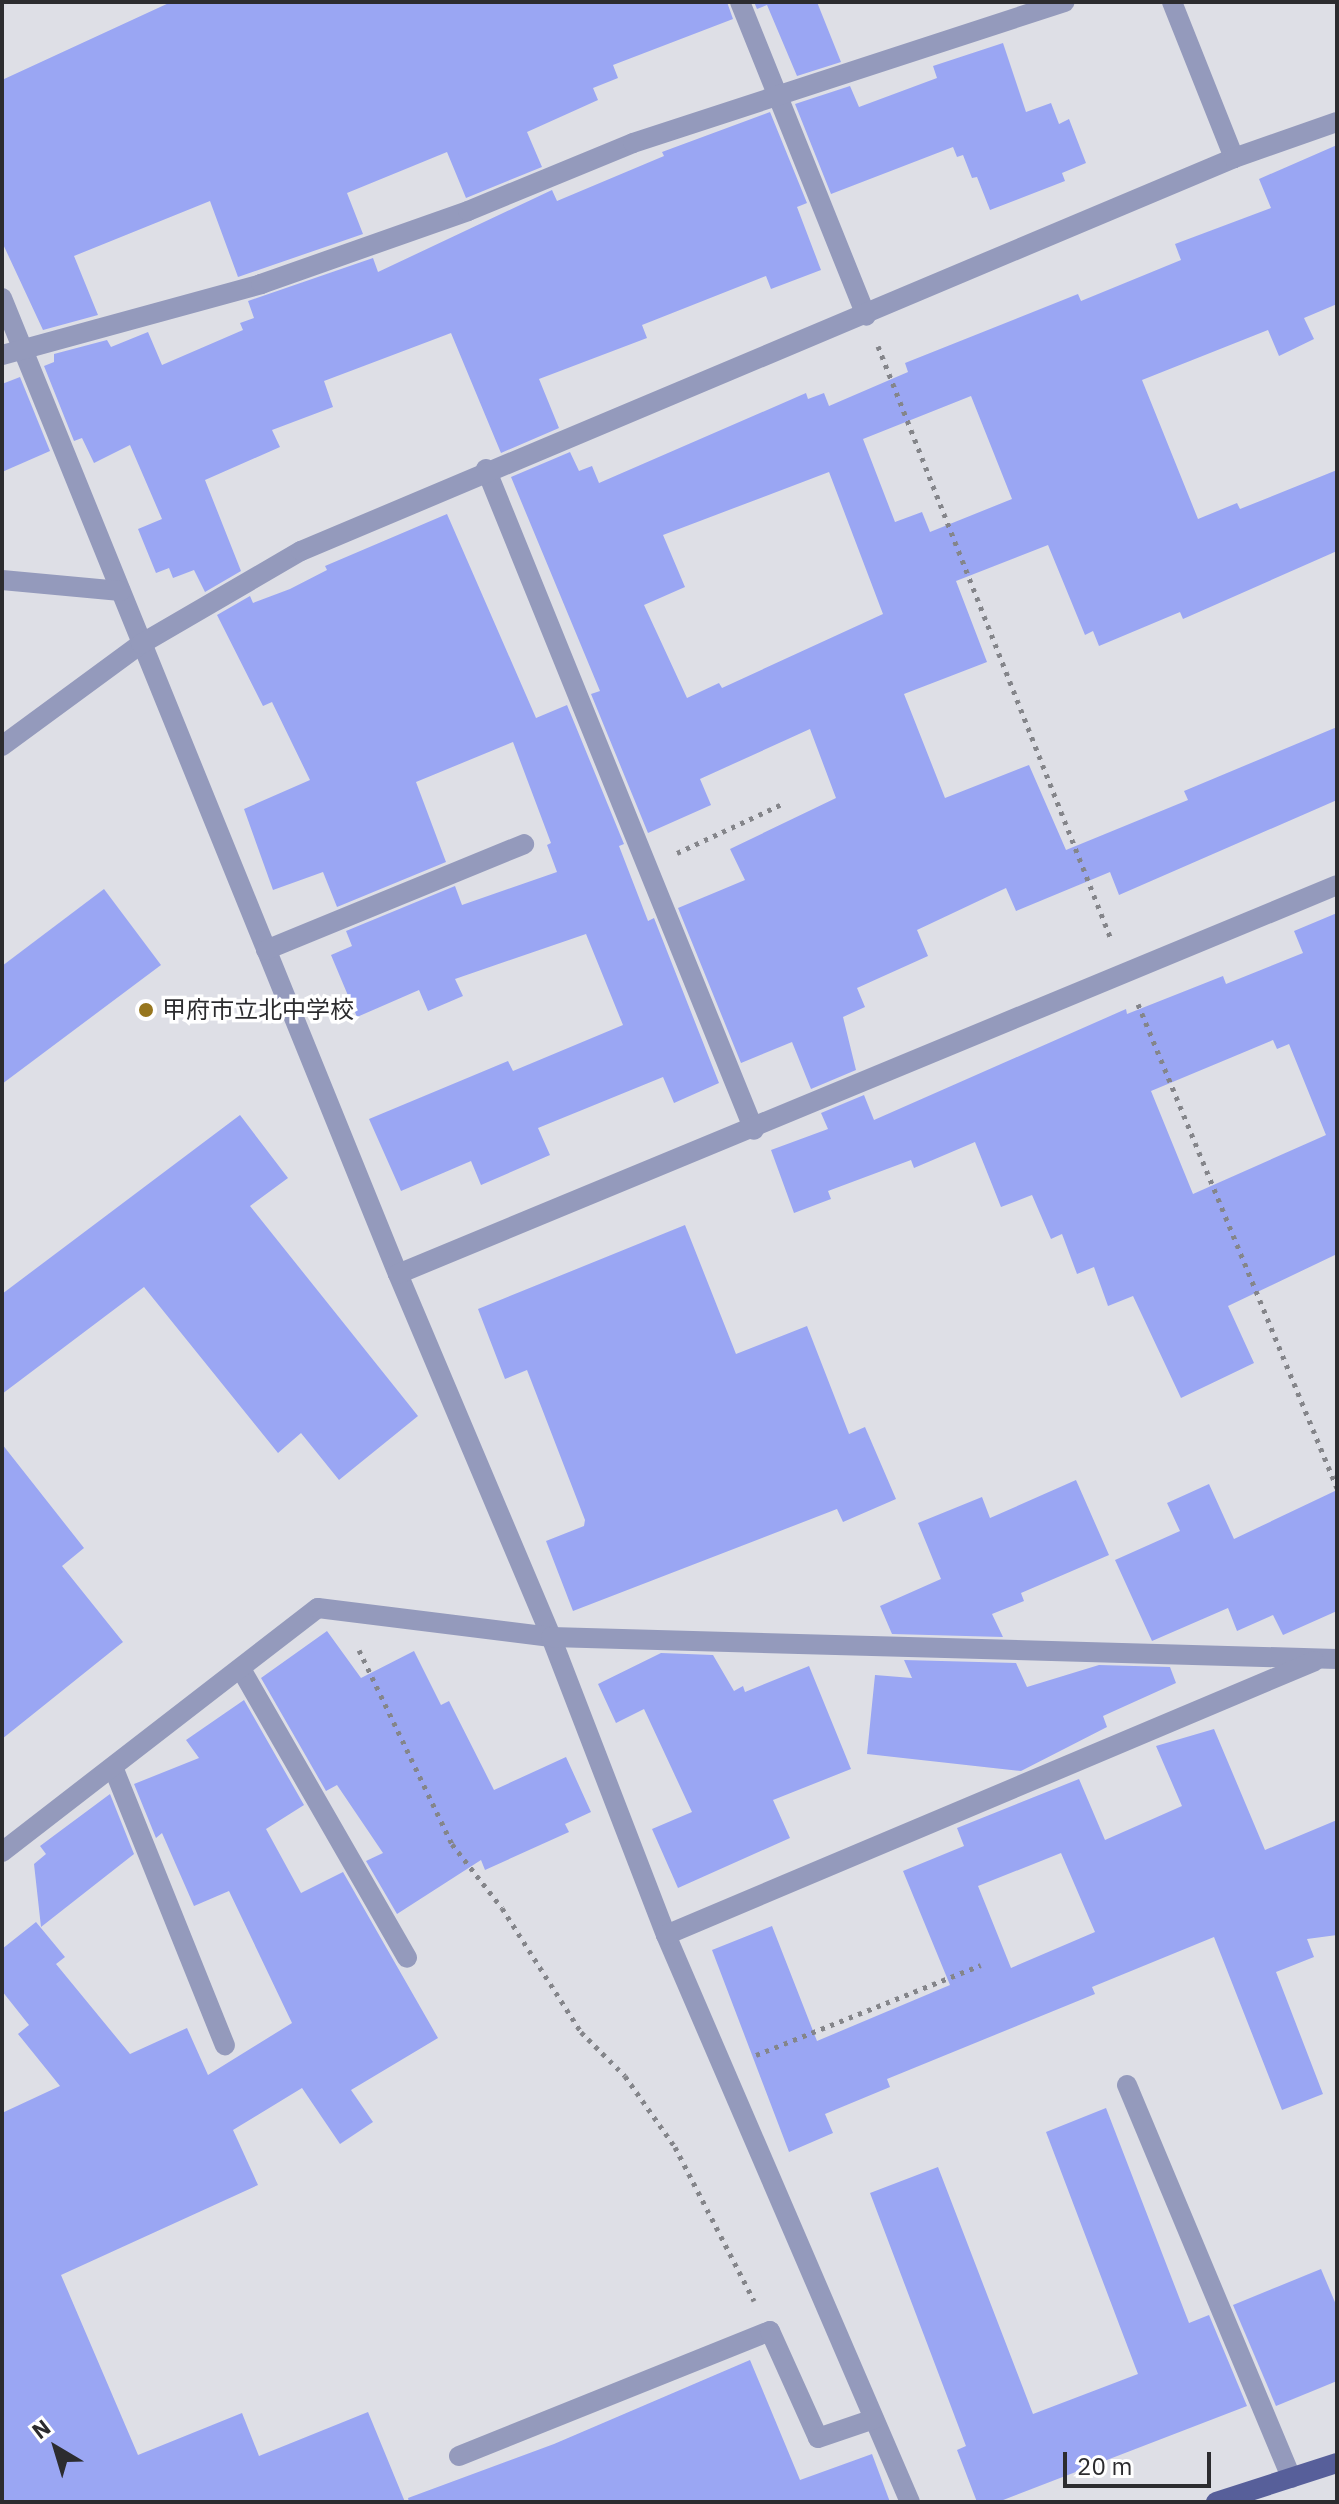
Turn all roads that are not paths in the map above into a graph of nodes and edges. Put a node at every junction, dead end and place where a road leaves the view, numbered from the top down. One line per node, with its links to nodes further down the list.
1 (740, 2): 4 (street)
2 (1065, 2): 4 (street)
3 (1172, 2): 6 (street)
4 (780, 94): 8 (street); 9 (street)
5 (1337, 122): 6 (street)
6 (1234, 158): 8 (street)
7 (2, 298): 9 (street)
8 (866, 316): 11 (street)
9 (22, 347): 10 (street); 13 (street)
10 (2, 355)
11 (486, 469): 14 (street); 19 (street)
12 (2, 580): 13 (street)
13 (120, 591): 14 (street)
14 (141, 644): 15 (street); 18 (street)
15 (2, 746)
16 (524, 844): 18 (street)
17 (1337, 885): 19 (street)
18 (266, 950): 20 (street)
19 (754, 1130): 20 (street)
20 (398, 1274): 21 (street)
21 (551, 1637): 22 (street); 23 (street); 26 (street)
22 (1331, 1656): 26 (street)
23 (241, 1669): 24 (street); 27 (street)
24 (113, 1767): 25 (street); 28 (street)
25 (2, 1852)
26 (666, 1935): 30 (street)
27 (407, 1958)
28 (225, 2045)
29 (1127, 2085): 33 (street)
30 (874, 2419): 31 (street); 34 (street)
31 (459, 2456)
32 (1337, 2463): 33 (main road)
33 (1291, 2478): 35 (main road)
34 (910, 2502)
35 (1216, 2502)

